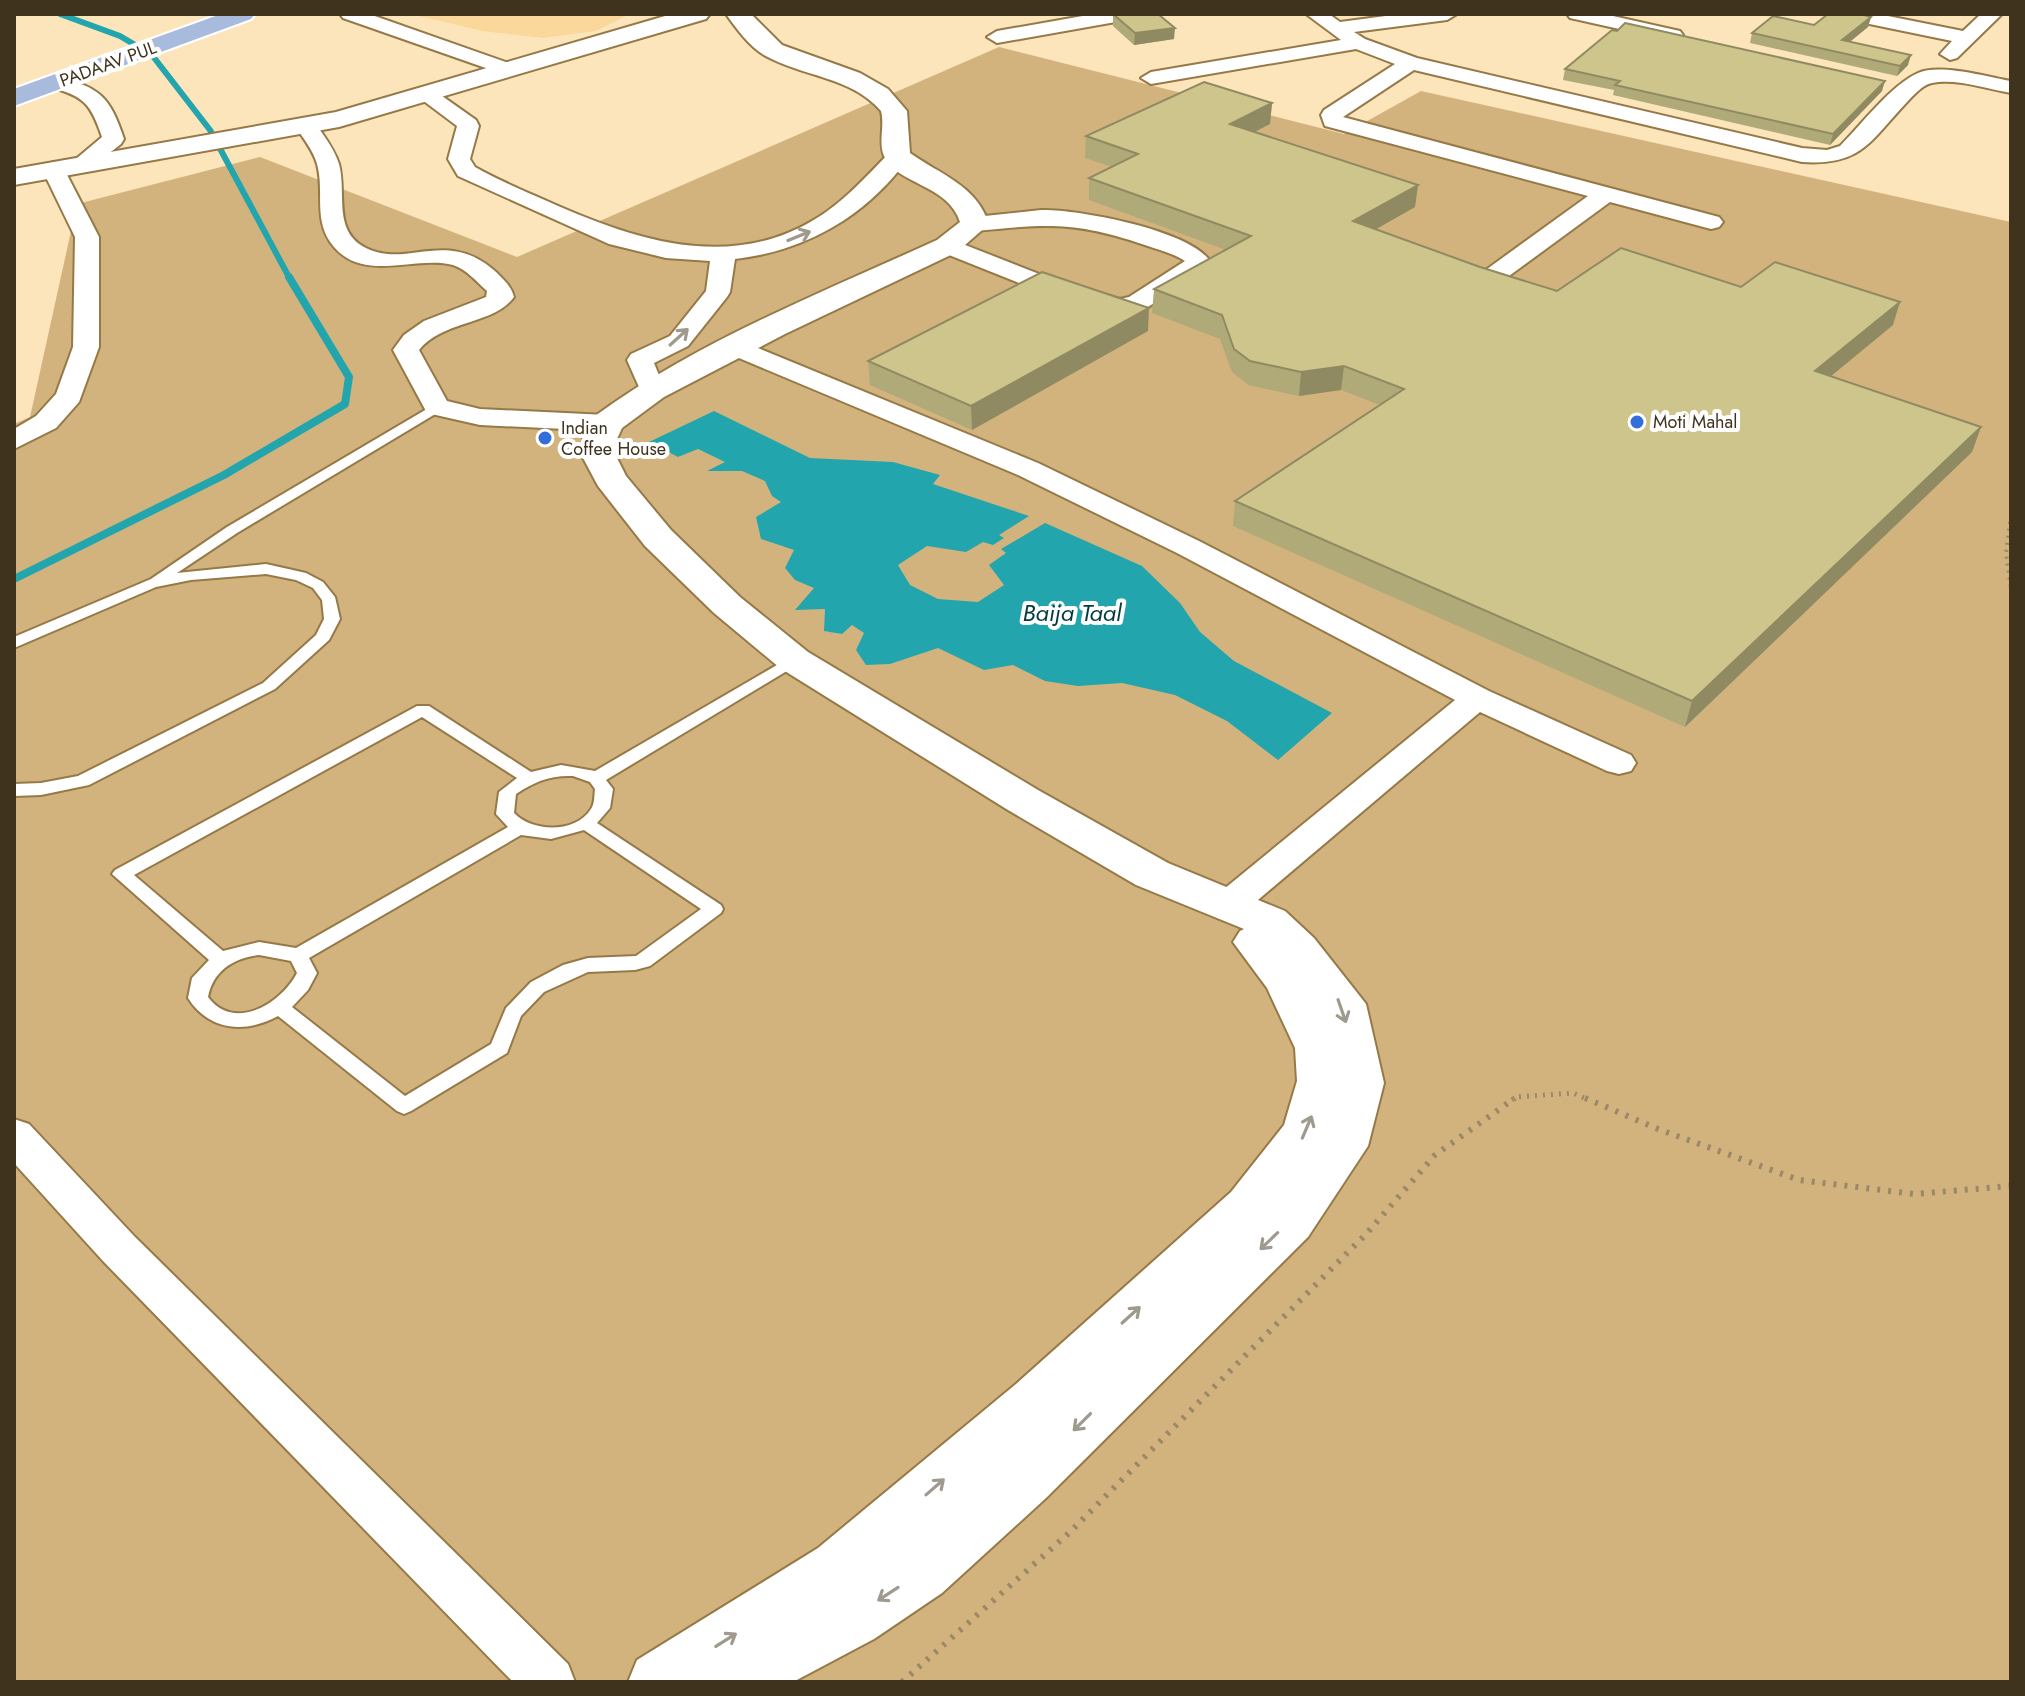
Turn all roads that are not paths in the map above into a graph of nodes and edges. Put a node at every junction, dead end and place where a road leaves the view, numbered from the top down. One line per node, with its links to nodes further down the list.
1 (243, 14): 11 (main road)
2 (350, 14): 18 (street)
3 (698, 14): 18 (street)
4 (738, 14): 27 (street)
5 (1127, 14): 13 (street)
6 (1316, 14): 12 (street)
7 (1447, 14): 12 (street)
8 (1577, 14): 15 (street)
9 (1850, 14): 14 (street)
10 (1992, 14): 14 (street)
11 (203, 22): 21 (main road, PADAAV PUL); 21 (main road, PADAAV PUL)
12 (1336, 28): 16 (street)
13 (997, 37)
14 (1967, 38): 22 (street)
15 (1698, 41)
16 (1358, 43): 17 (street); 19 (street)
17 (1411, 63): 22 (street); 31 (street)
18 (507, 69): 24 (street)
19 (1151, 78)
20 (1879, 82): 22 (street)
21 (39, 83): 25 (main road, PADAAV PUL); 28 (street)
22 (1917, 83): 23 (street)
23 (2011, 87)
24 (428, 95): 26 (street); 35 (street)
25 (14, 98)
26 (295, 128): 28 (street); 39 (street)
27 (898, 157): 33 (street); 35 (street, one-way to 27)
28 (87, 163): 29 (street)
29 (53, 169): 30 (street); 41 (street)
30 (14, 177)
31 (1606, 194): 32 (street); 36 (street)
32 (1711, 222)
33 (975, 224): 34 (street); 34 (street)
34 (947, 246): 37 (street)
35 (723, 254): 38 (street, one-way to 35)
36 (1485, 282)
37 (736, 347): 38 (street); 45 (street)
38 (652, 390): 40 (street)
39 (429, 396): 40 (street); 42 (lane)
40 (607, 423): 44 (street)
41 (14, 441)
42 (152, 583): 43 (lane); 49 (lane)
43 (14, 643)
44 (794, 660): 48 (lane); 52 (street)
45 (1477, 698): 46 (street); 52 (street)
46 (1619, 763)
47 (527, 777): 48 (lane); 51 (lane); 54 (lane)
48 (596, 778): 50 (lane)
49 (14, 790)
50 (585, 823): 51 (lane); 55 (lane)
51 (520, 828): 53 (lane)
52 (1226, 907): 58 (street, one-way to 52); 59 (street, one-way to 59)
53 (298, 956): 54 (lane); 55 (lane)
54 (221, 960): 55 (lane)
55 (281, 1008)
56 (14, 1135): 57 (street)
57 (549, 1682)
58 (660, 1682)
59 (735, 1682)

